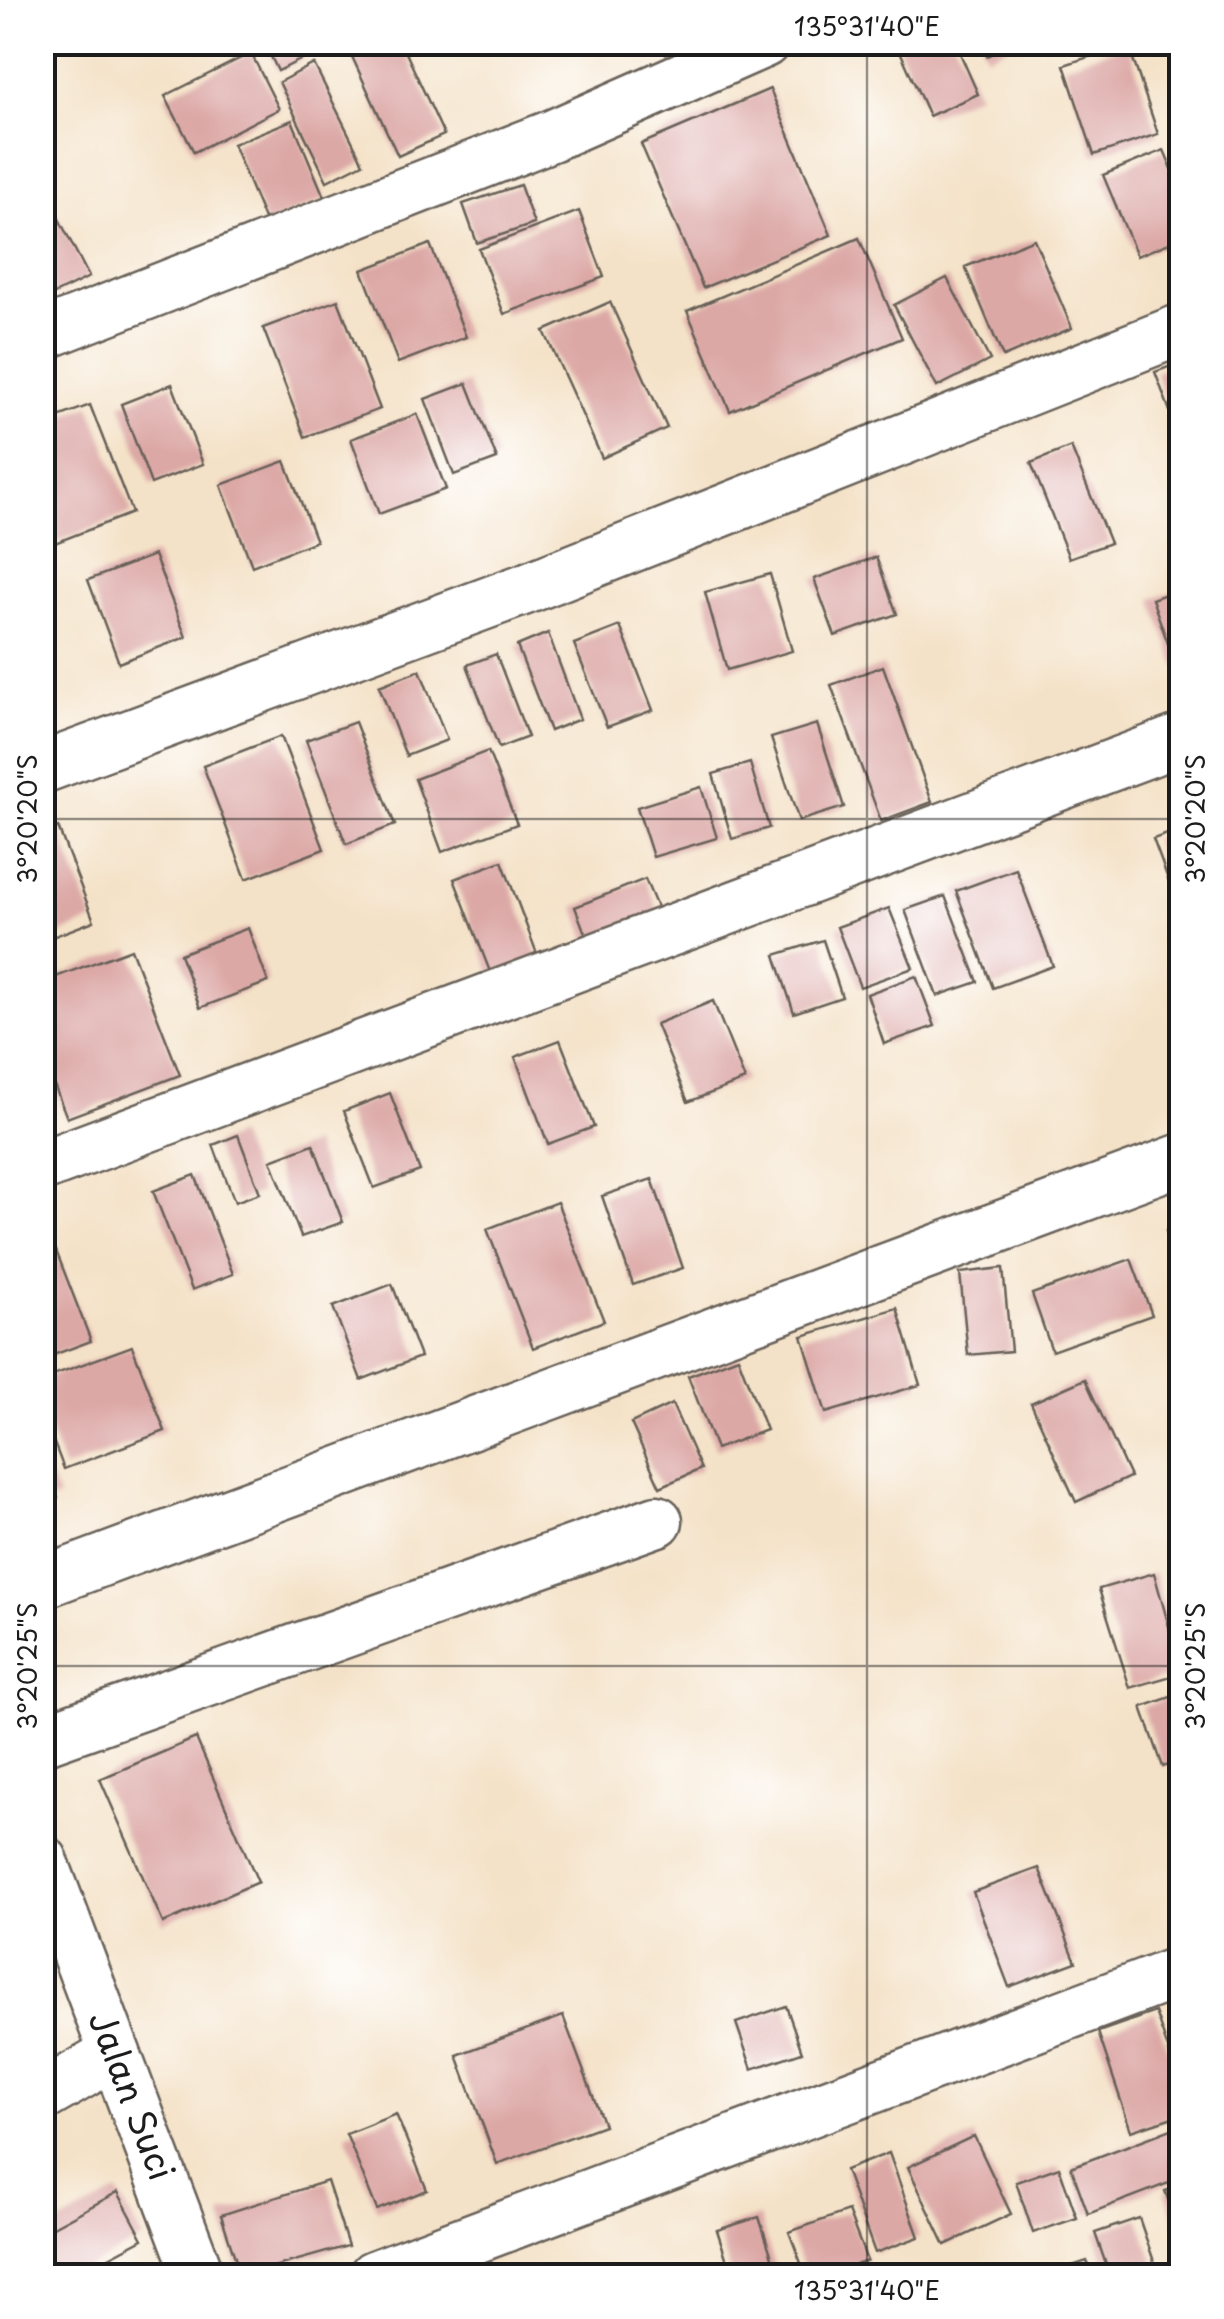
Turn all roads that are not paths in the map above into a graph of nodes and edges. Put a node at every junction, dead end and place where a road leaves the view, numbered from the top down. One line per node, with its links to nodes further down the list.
1 (764, 42): 3 (street)
2 (1182, 329): 5 (street)
3 (42, 335)
4 (1182, 739): 7 (street)
5 (42, 768)
6 (1182, 1159): 9 (street)
7 (42, 1166)
8 (657, 1521): 10 (street)
9 (42, 1583)
10 (42, 1740)
11 (42, 1860): 13 (street, Jalan Suci)
12 (1182, 1971): 16 (street)
13 (114, 2054): 14 (street); 15 (street, Jalan Suci)
14 (42, 2096)
15 (199, 2276)
16 (374, 2276)

